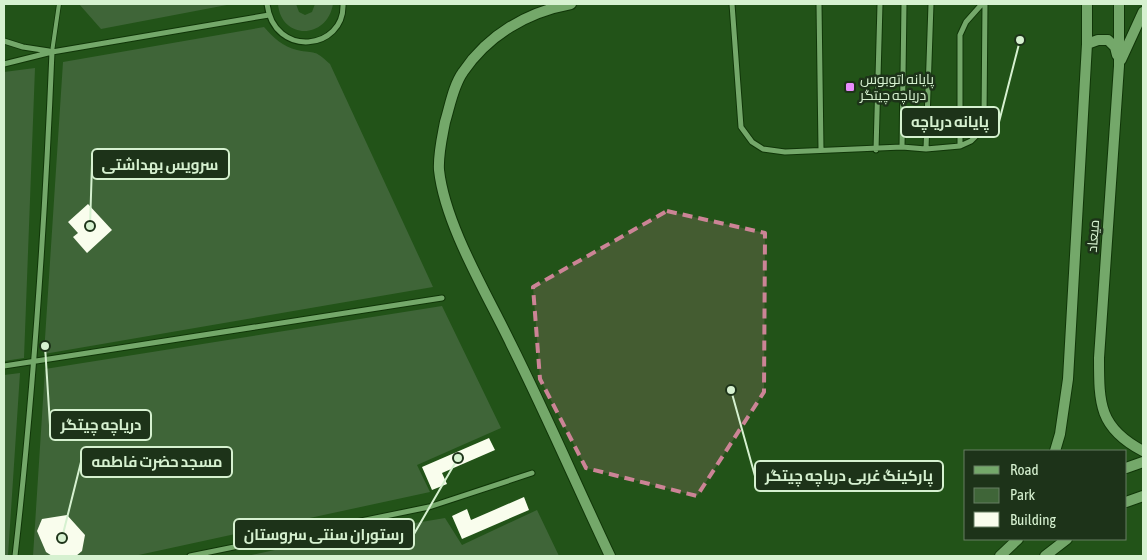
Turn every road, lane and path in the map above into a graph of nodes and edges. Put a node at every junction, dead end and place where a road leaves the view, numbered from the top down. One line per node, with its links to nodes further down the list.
1 (59, 4): 17 (lane)
2 (267, 4): 14 (street)
3 (343, 4): 14 (street)
4 (571, 4): 39 (street)
5 (732, 4): 23 (street)
6 (819, 4): 23 (street)
7 (880, 4): 24 (street)
8 (904, 4): 21 (street)
9 (931, 4): 22 (street)
10 (984, 4): 20 (street); 20 (street)
11 (1087, 4): 16 (street, میعاد)
12 (1119, 4): 19 (street, میعاد)
13 (1143, 12): 19 (street)
14 (268, 15): 17 (street)
15 (4, 41): 17 (street)
16 (1087, 44): 19 (street); 28 (street, میعاد)
17 (52, 52): 18 (street); 26 (street)
18 (4, 64)
19 (1118, 66): 29 (street, میعاد)
20 (960, 146): 22 (street)
21 (902, 147): 22 (street); 24 (street)
22 (926, 148)
23 (821, 150): 24 (street)
24 (876, 150)
25 (442, 298): 26 (street)
26 (33, 362): 27 (street); 37 (street)
27 (4, 366)
28 (1055, 450)
29 (1143, 451)
30 (1143, 462): 31 (street)
31 (1127, 468)
32 (532, 473): 38 (street)
33 (1143, 496): 34 (street)
34 (1127, 502)
35 (1017, 540): 40 (street)
36 (1065, 540): 41 (street)
37 (15, 556)
38 (190, 556)
39 (610, 556)
40 (1000, 556)
41 (1046, 556)

